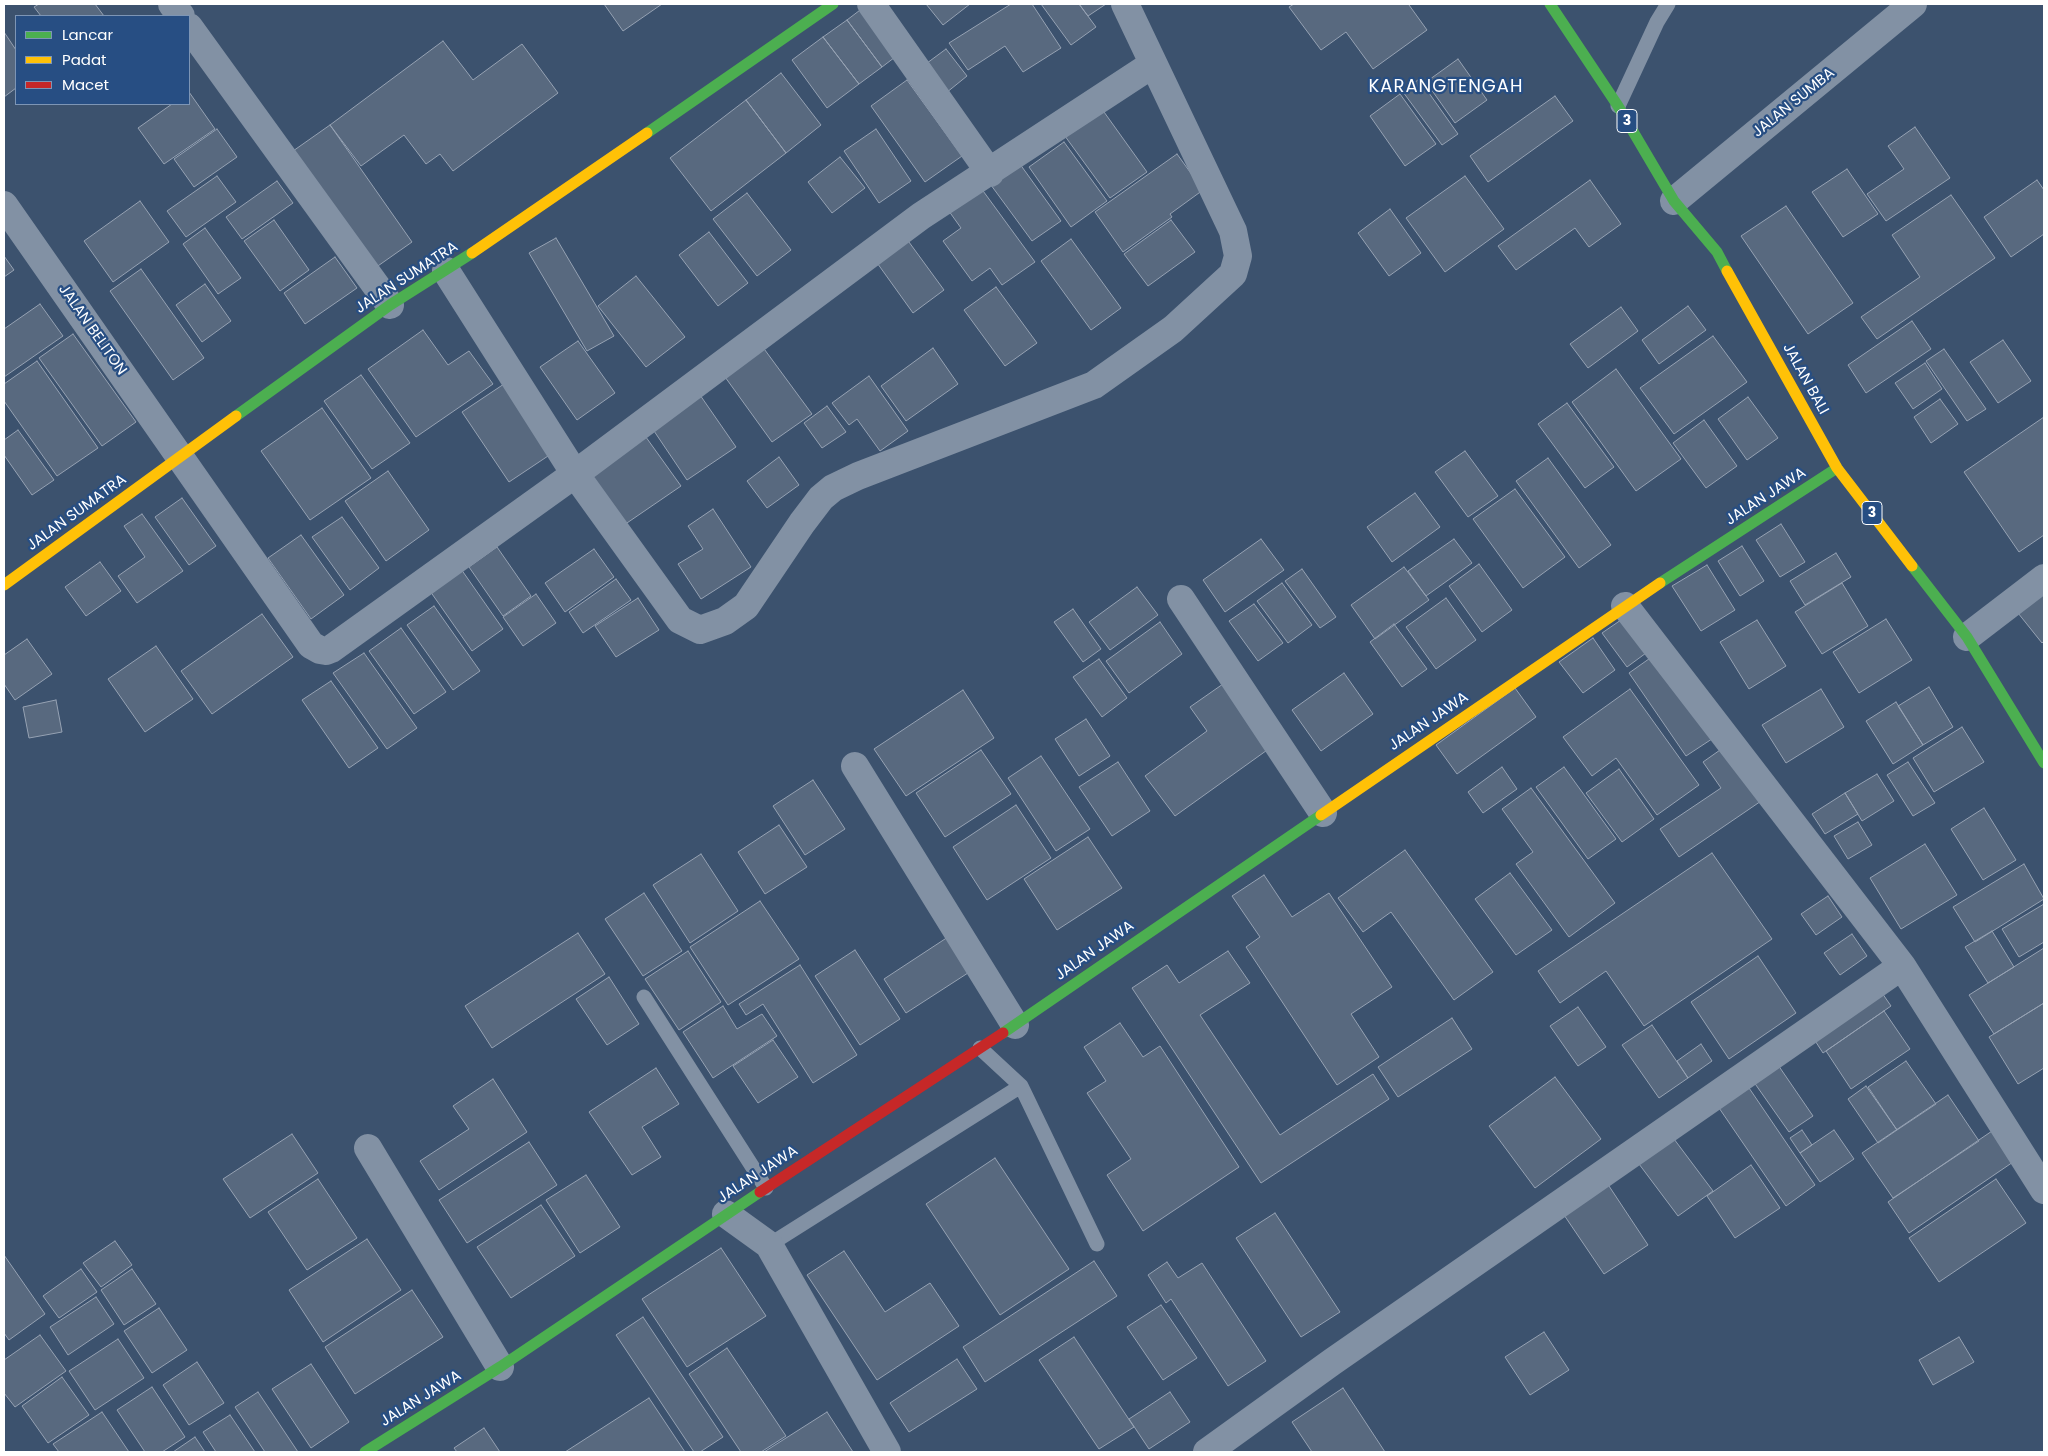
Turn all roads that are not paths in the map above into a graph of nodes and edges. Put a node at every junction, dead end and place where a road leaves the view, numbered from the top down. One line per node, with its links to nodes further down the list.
1 (172, 4): 8 (street)
2 (833, 4): 15 (main road, JALAN SUMATRA)
3 (871, 4): 12 (street)
4 (1126, 4): 10 (street)
5 (1550, 4): 11 (main road, JALAN BALI / 3)
6 (1668, 4): 11 (lane)
7 (1914, 4): 13 (street, JALAN SUMBA)
8 (180, 15)
9 (190, 28): 16 (street)
10 (1153, 64): 12 (street); 19 (street)
11 (1618, 106): 13 (main road, JALAN BALI / 3)
12 (990, 173): 19 (street)
13 (1674, 201): 18 (main road, JALAN BALI / 3)
14 (4, 205): 17 (street, JALAN BELITON)
15 (446, 271): 16 (main road, JALAN SUMATRA); 19 (street)
16 (390, 305): 17 (main road, JALAN SUMATRA)
17 (180, 456): 19 (street, JALAN BELITON); 21 (main road, JALAN SUMATRA)
18 (1838, 468): 23 (main road, JALAN JAWA); 24 (main road, JALAN BALI / 3)
19 (575, 474)
20 (2044, 578): 24 (street)
21 (4, 585)
22 (1182, 599): 27 (street)
23 (1625, 606): 27 (main road, JALAN JAWA); 28 (street)
24 (1967, 636): 25 (main road, JALAN BALI / 3)
25 (2044, 763)
26 (855, 766): 30 (street)
27 (1323, 813): 30 (main road, JALAN JAWA)
28 (1902, 966): 35 (street); 42 (street)
29 (644, 997): 34 (lane)
30 (1015, 1025): 31 (main road, JALAN JAWA)
31 (980, 1048): 32 (lane); 34 (main road, JALAN JAWA)
32 (1021, 1086): 37 (lane); 38 (lane)
33 (368, 1148): 39 (street)
34 (766, 1188): 36 (main road, JALAN JAWA)
35 (2044, 1190)
36 (726, 1214): 38 (street); 39 (main road, JALAN JAWA)
37 (1097, 1244)
38 (769, 1245): 41 (street)
39 (500, 1367): 40 (main road, JALAN JAWA)
40 (365, 1452)
41 (887, 1452)
42 (1206, 1452)

